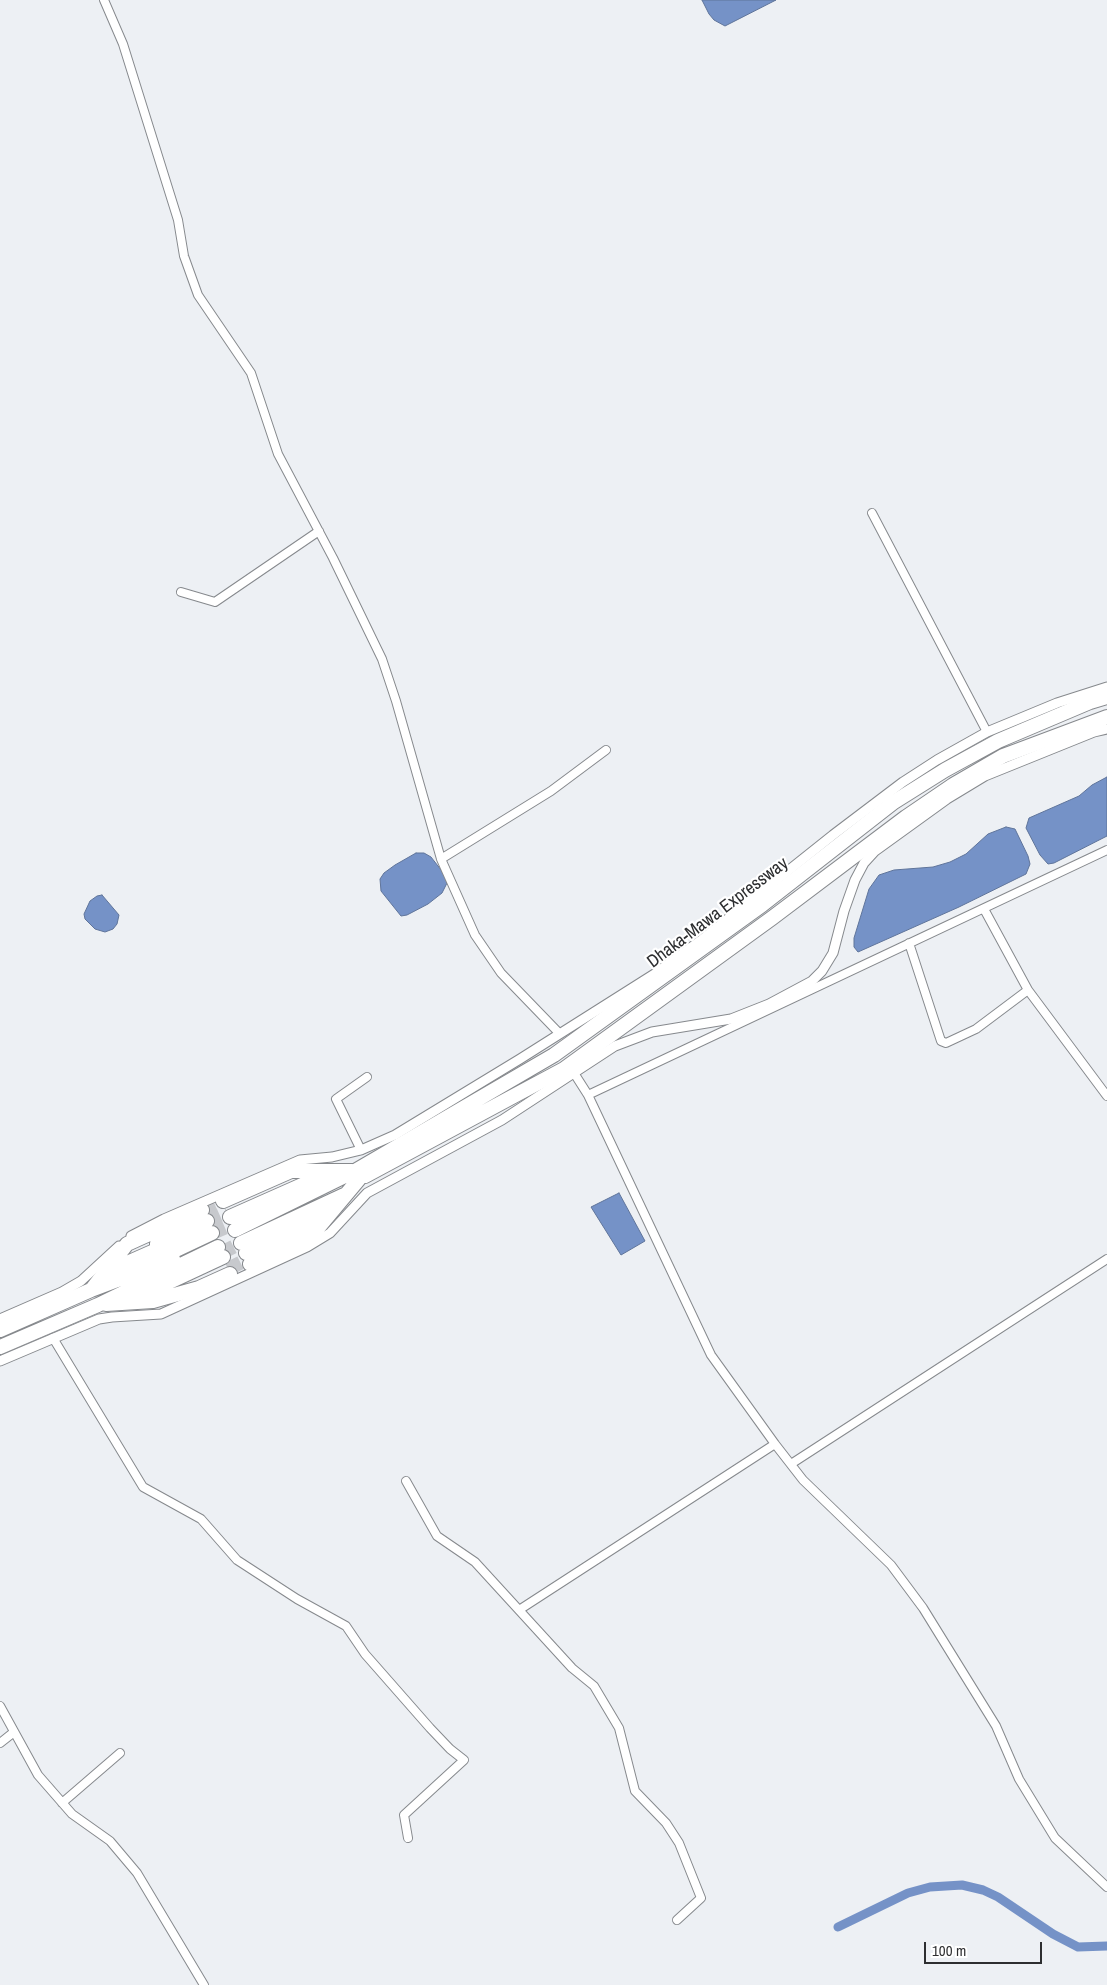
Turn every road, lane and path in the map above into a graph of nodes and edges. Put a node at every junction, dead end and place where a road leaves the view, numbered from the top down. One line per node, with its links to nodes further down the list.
1 (104, 0): 3 (street)
2 (872, 514): 9 (street)
3 (319, 532): 4 (street); 12 (street)
4 (181, 592)
5 (1107, 688): 9 (street)
6 (1107, 698): 22 (highway, Dhaka-Mawa Expressway)
7 (1107, 717): 22 (highway, Dhaka-Mawa Expressway)
8 (1107, 729): 17 (street)
9 (987, 732): 16 (street)
10 (606, 750): 12 (street)
11 (1107, 850): 13 (street)
12 (441, 859): 16 (street)
13 (984, 909): 14 (street); 15 (street)
14 (909, 943): 15 (street); 19 (street)
15 (1028, 990): 20 (street)
16 (559, 1034): 21 (street)
17 (574, 1074): 19 (street); 32 (street)
18 (367, 1077): 21 (street)
19 (588, 1095): 35 (street)
20 (1107, 1096)
21 (361, 1150): 30 (street)
22 (348, 1173): 23 (highway, Dhaka-Mawa Expressway); 24 (highway, Dhaka-Mawa Expressway); 24 (highway, Dhaka-Mawa Expressway); 24 (highway, Dhaka-Mawa Expressway)
23 (343, 1198): 24 (highway, Dhaka-Mawa Expressway); 24 (highway, Dhaka-Mawa Expressway)
24 (237, 1233)
25 (216, 1242): 27 (highway); 27 (highway); 27 (highway); 28 (highway); 28 (highway); 28 (highway); 29 (highway)
26 (1107, 1259): 36 (street)
27 (105, 1273): 31 (highway)
28 (125, 1303): 29 (highway)
29 (98, 1305): 33 (highway)
30 (0, 1319)
31 (0, 1330)
32 (53, 1338): 34 (street); 44 (street)
33 (0, 1347)
34 (0, 1361)
35 (775, 1444): 36 (street); 38 (street)
36 (791, 1464): 45 (street)
37 (406, 1481): 38 (street)
38 (518, 1610): 46 (street)
39 (0, 1706): 40 (street)
40 (14, 1732): 41 (street); 43 (street)
41 (0, 1743)
42 (120, 1753): 43 (street)
43 (62, 1803): 47 (street)
44 (408, 1838)
45 (1107, 1887)
46 (677, 1920)
47 (204, 1985)

